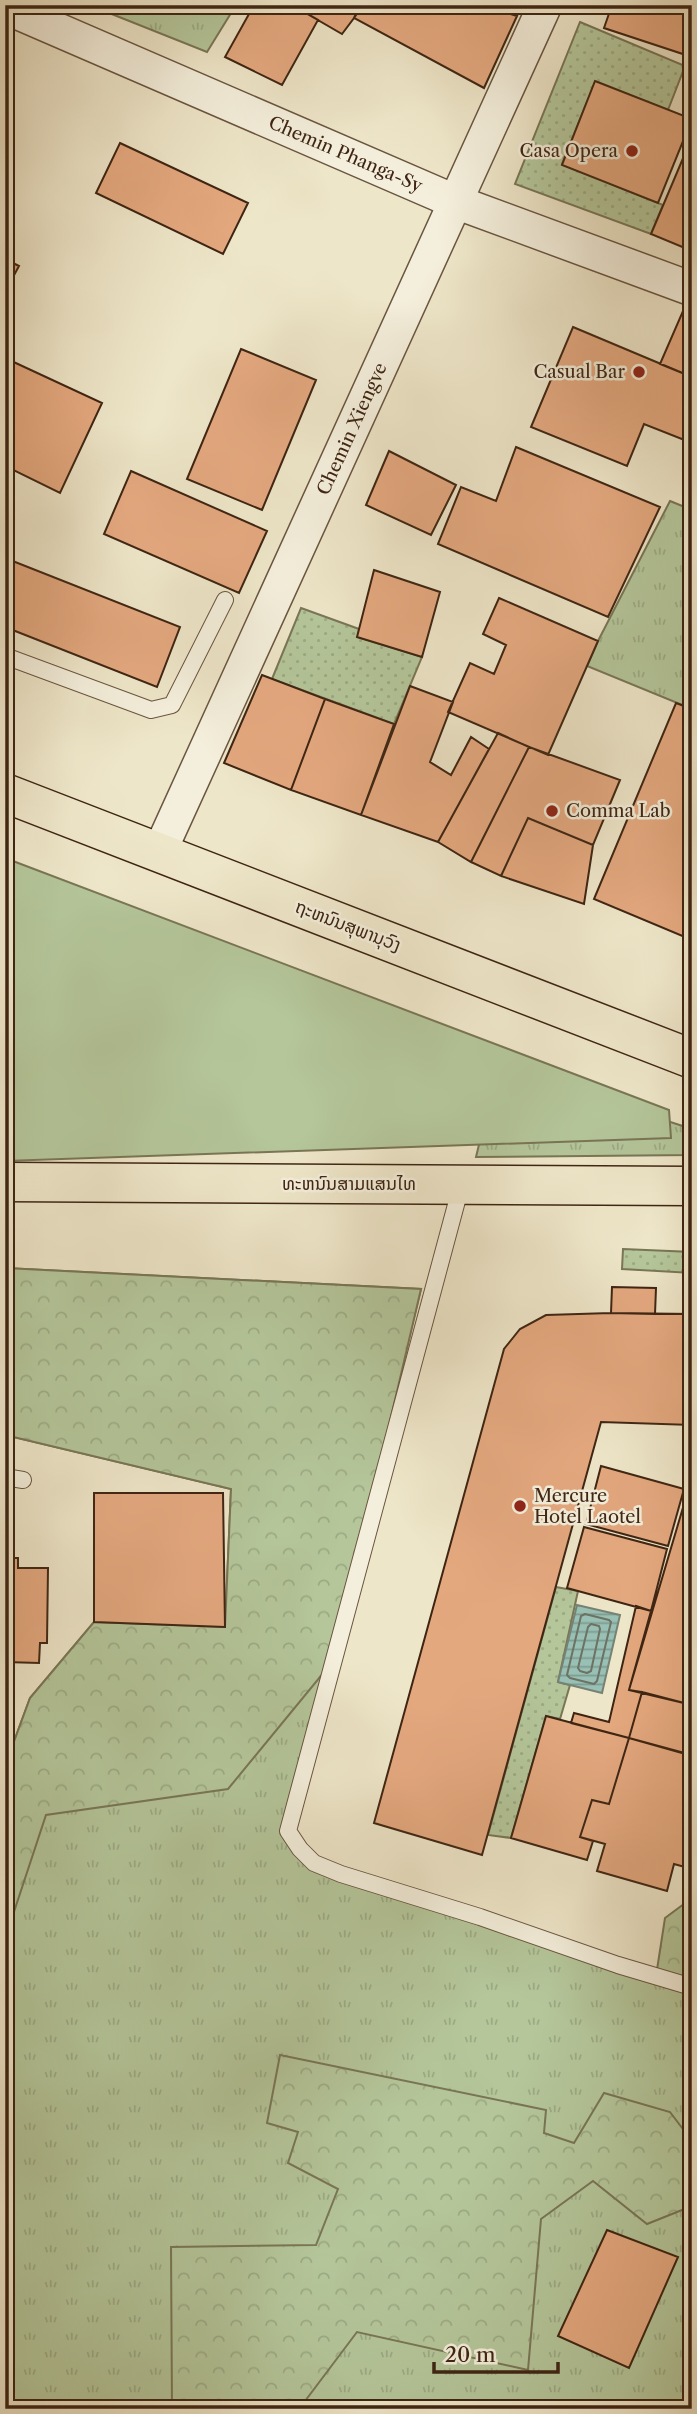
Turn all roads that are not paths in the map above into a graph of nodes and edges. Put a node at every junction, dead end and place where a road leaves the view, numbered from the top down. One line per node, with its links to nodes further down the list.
1 (545, 5): 3 (street, Chemin Xiengve)
2 (5, 7): 3 (street, Chemin Phanga-Sy)
3 (456, 201): 4 (street, Chemin Phanga-Sy); 8 (street, Chemin Xiengve)
4 (692, 289)
5 (225, 600): 6 (lane)
6 (5, 656)
7 (5, 793): 8 (highway, ຖະຫນົນສຸພານຸວົງ)
8 (159, 853): 9 (highway, ຖະຫນົນສຸພານຸວົງ)
9 (692, 1059)
10 (5, 1182): 11 (highway, ທະຫນົນສາມແສນໄທ)
11 (461, 1184): 12 (highway, ທະຫນົນສາມແສນໄທ); 15 (lane)
12 (692, 1186)
13 (5, 1477): 14 (lane)
14 (23, 1480)
15 (692, 1987)

